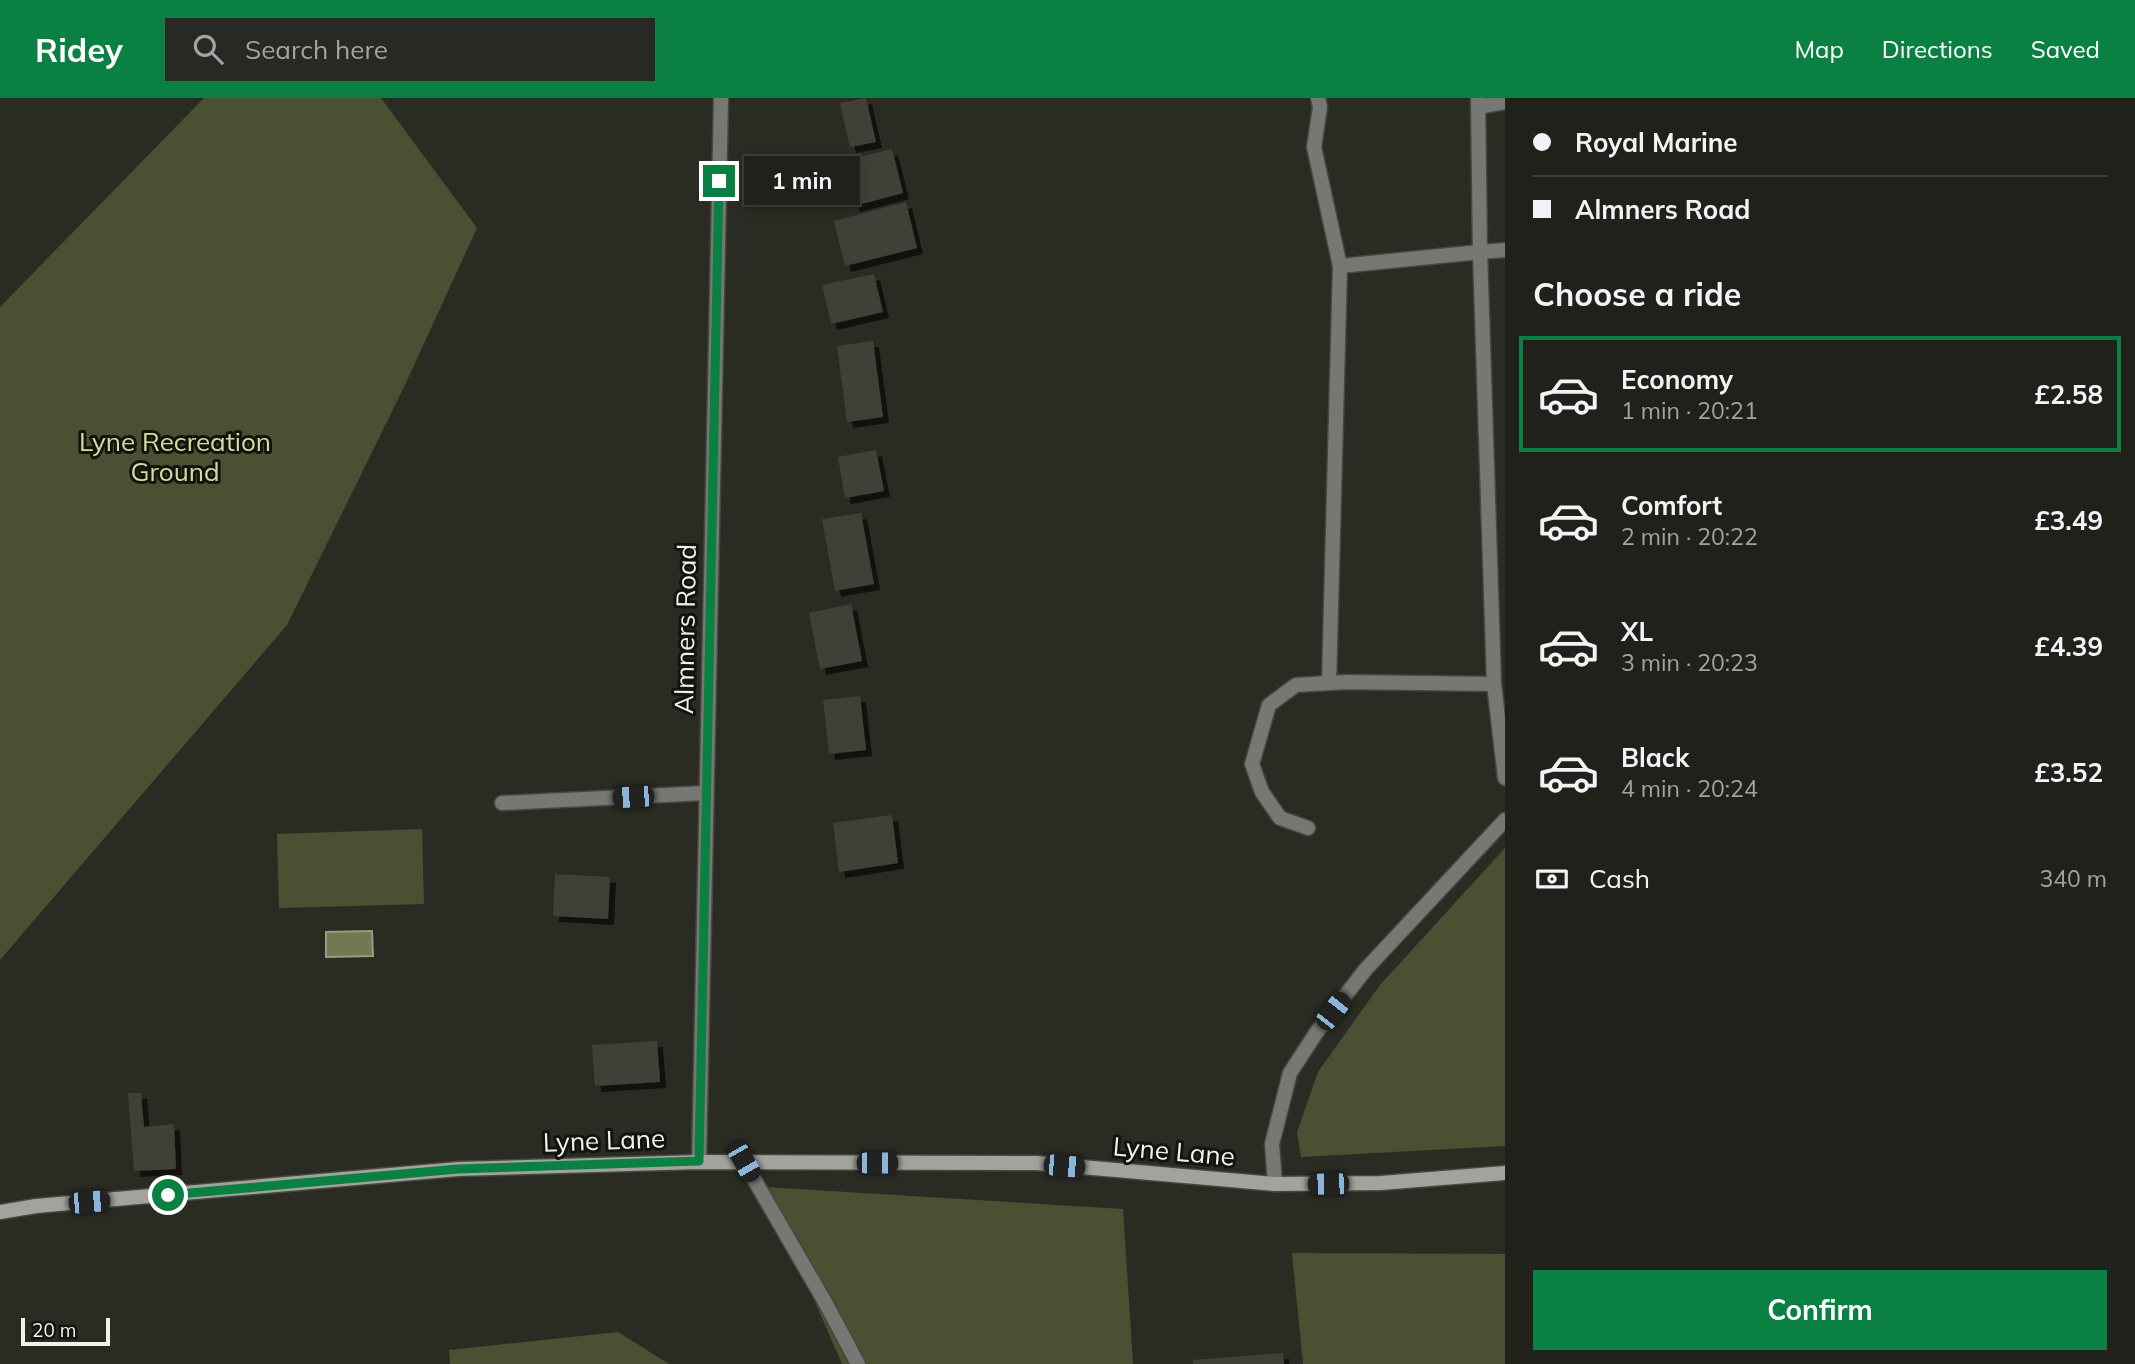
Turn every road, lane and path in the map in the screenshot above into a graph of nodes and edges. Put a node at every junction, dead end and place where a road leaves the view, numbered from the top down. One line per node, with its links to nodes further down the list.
1 (721, 98): 11 (street, Almners Road)
2 (1318, 98): 7 (street)
3 (1479, 102): 4 (street); 6 (street)
4 (1505, 102)
5 (1505, 250): 6 (street)
6 (1480, 252): 7 (street); 9 (street)
7 (1339, 266): 8 (street)
8 (1329, 683): 9 (street); 14 (street)
9 (1494, 684): 10 (street)
10 (1505, 779)
11 (706, 793): 12 (street); 15 (street, Almners Road)
12 (502, 803)
13 (1505, 820): 18 (street)
14 (1308, 828)
15 (699, 1161): 16 (street, Lyne Lane); 19 (street, Lyne Lane)
16 (744, 1162): 18 (street, Lyne Lane); 20 (street)
17 (1505, 1173): 18 (street, Lyne Lane)
18 (1275, 1184)
19 (0, 1212)
20 (858, 1364)

